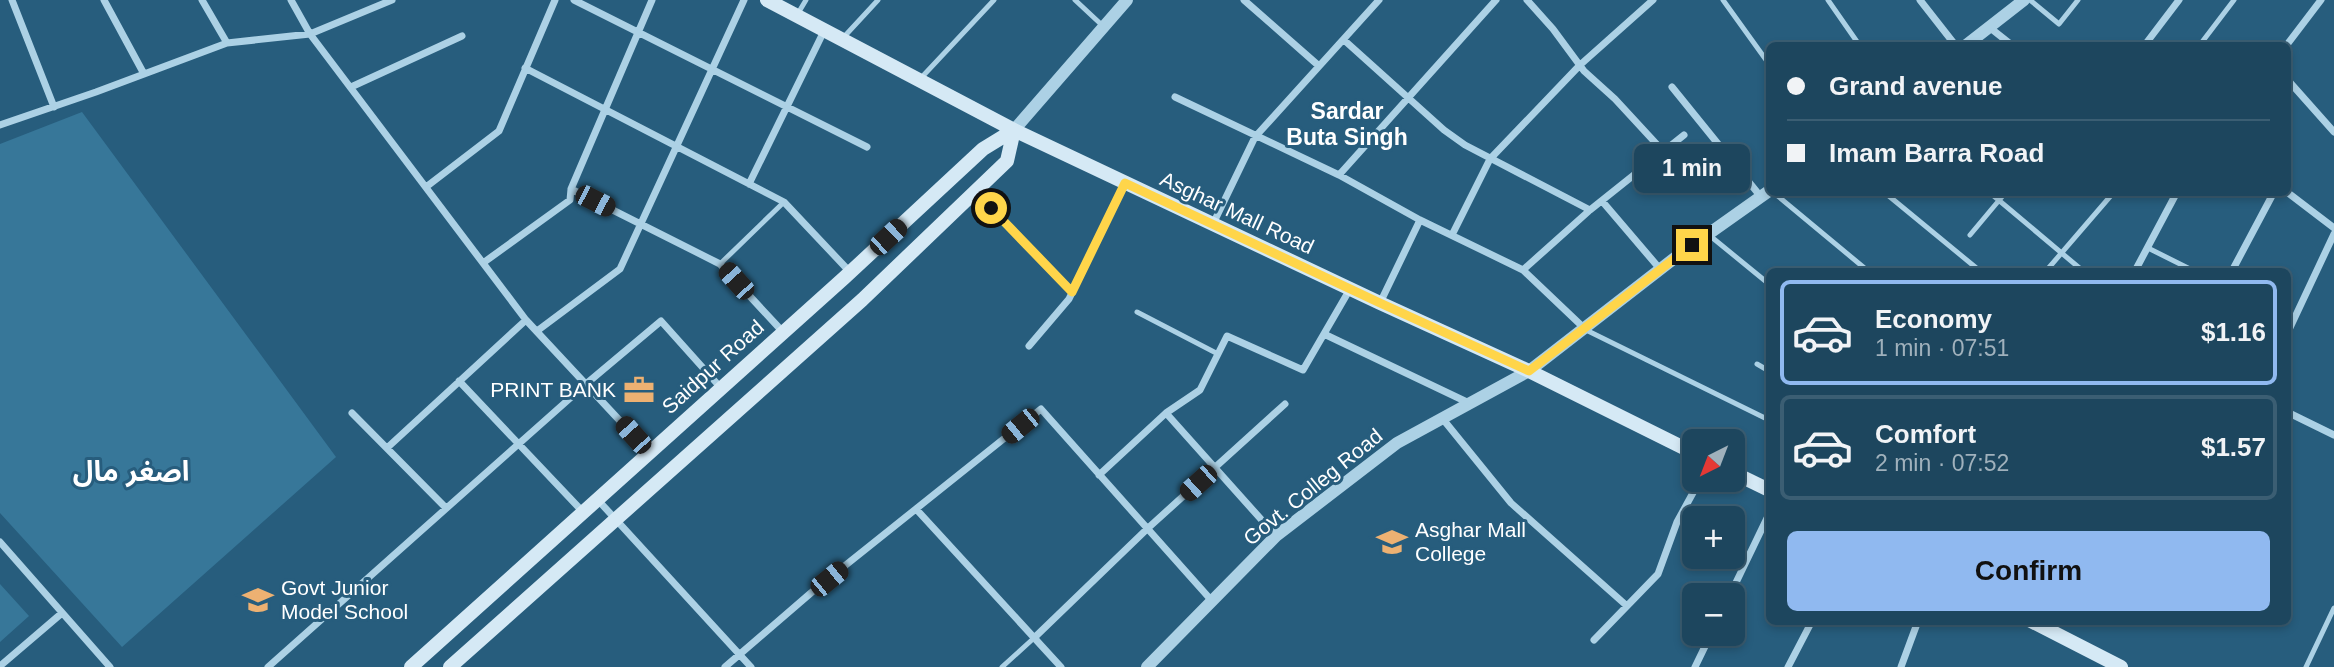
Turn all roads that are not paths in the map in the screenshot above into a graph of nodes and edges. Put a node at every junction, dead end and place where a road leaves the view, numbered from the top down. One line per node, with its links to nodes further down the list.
1 (12, 0): 59 (street)
2 (104, 0): 52 (street)
3 (202, 0): 46 (street)
4 (291, 0): 35 (street)
5 (392, 0): 35 (street)
6 (555, 0): 50 (street)
7 (574, 0): 34 (street)
8 (652, 0): 34 (street)
9 (744, 0): 51 (street)
10 (768, 0): 30 (main road, Asghar Mall Road)
11 (806, 0): 30 (lane)
12 (878, 0): 37 (lane)
13 (994, 0): 53 (lane)
14 (1075, 0): 31 (lane)
15 (1127, 0): 31 (street, Saidpur Road)
16 (1496, 0): 58 (street)
17 (1527, 0): 48 (street)
18 (1653, 0): 48 (street)
19 (1723, 0): 47 (lane)
20 (1828, 0): 39 (lane)
21 (1920, 0): 40 (street)
22 (2030, 0): 23 (lane)
23 (2078, 0)
24 (2179, 0): 43 (street)
25 (2235, 0): 44 (lane)
26 (2321, 0): 45 (street)
27 (1377, 1): 38 (street)
28 (1249, 2): 49 (street)
29 (2018, 2): 32 (street)
30 (797, 15): 33 (main road, Asghar Mall Road)
31 (1104, 27): 63 (street, Saidpur Road)
32 (1989, 27): 41 (street); 42 (street)
33 (825, 30): 37 (main road, Asghar Mall Road); 60 (street)
34 (638, 32): 51 (street); 61 (street)
35 (310, 34): 46 (street); 55 (street)
36 (462, 36): 55 (street)
37 (842, 39): 53 (main road, Asghar Mall Road)
38 (1344, 40): 49 (street); 58 (street)
39 (1857, 42)
40 (1953, 42)
41 (1970, 42)
42 (2008, 42)
43 (2147, 42)
44 (2202, 42)
45 (2289, 42)
46 (227, 43): 52 (street)
47 (1766, 60)
48 (1580, 65): 69 (street); 70 (street)
49 (1319, 66): 66 (street)
50 (526, 68): 61 (street); 74 (street)
51 (713, 69): 60 (street); 67 (street)
52 (144, 74): 59 (street)
53 (919, 80): 63 (main road, Asghar Mall Road)
54 (2291, 84): 64 (street)
55 (351, 87): 74 (street)
56 (1672, 88): 77 (street)
57 (1175, 97): 66 (street)
58 (1407, 97): 70 (street); 71 (street)
59 (54, 107): 62 (street)
60 (787, 107): 68 (street); 73 (street)
61 (605, 110): 67 (street); 75 (street)
62 (0, 124)
63 (1014, 130): 72 (main road, Asghar Mall Road); 76 (main road, Saidpur Road); 112 (main road, Saidpur Road)
64 (2334, 132)
65 (1684, 135): 69 (street)
66 (1255, 136): 71 (street); 93 (street)
67 (677, 147): 73 (street); 92 (street)
68 (867, 147)
69 (1663, 151): 87 (street)
70 (1490, 159): 90 (street); 97 (street)
71 (1339, 175): 91 (street)
72 (1125, 183): 93 (main road, Asghar Mall Road); 115 (street)
73 (749, 184): 89 (street)
74 (426, 187): 101 (street)
75 (572, 189): 92 (street); 101 (street)
76 (975, 191): 115 (street); 153 (main road, Saidpur Road)
77 (1766, 191)
78 (1766, 194): 95 (street, Govt. Colleg Road)
79 (2291, 195): 94 (street)
80 (1772, 196): 103 (lane)
81 (1889, 196): 104 (lane)
82 (1993, 196): 88 (lane)
83 (2003, 196): 88 (lane)
84 (2111, 196): 100 (lane)
85 (2175, 196): 99 (street)
86 (2272, 196): 109 (street)
87 (1602, 201): 90 (street); 110 (street)
88 (1999, 201): 98 (lane); 100 (lane)
89 (784, 202): 102 (lane); 112 (street)
90 (1590, 210): 111 (street)
91 (1420, 220): 97 (street); 116 (street)
92 (641, 224): 102 (street); 121 (street)
93 (1213, 224): 114 (main road, Asghar Mall Road)
94 (2334, 228)
95 (1708, 234): 110 (street, Govt. Colleg Road); 113 (lane)
96 (2334, 234): 118 (street)
97 (1452, 235): 111 (street)
98 (1970, 235)
99 (2148, 248): 107 (street); 108 (lane)
100 (2062, 253): 105 (lane); 106 (lane)
101 (483, 263): 119 (street)
102 (720, 264): 122 (street)
103 (1864, 268)
104 (1976, 268)
105 (2049, 268)
106 (2080, 268)
107 (2137, 268)
108 (2188, 268)
109 (2234, 268)
110 (1660, 269): 120 (street, Govt. Colleg Road)
111 (1523, 270): 120 (street)
112 (851, 272): 122 (main road, Saidpur Road)
113 (1766, 282)
114 (1350, 289): 116 (main road, Asghar Mall Road); 123 (street)
115 (1072, 292): 124 (street)
116 (1380, 303): 128 (main road, Asghar Mall Road)
117 (1137, 312): 125 (lane)
118 (2291, 319)
119 (526, 320): 121 (street); 129 (street)
120 (1584, 328): 128 (street, Govt. Colleg Road); 138 (lane)
121 (537, 331): 130 (street)
122 (783, 333): 131 (main road, Saidpur Road)
123 (1324, 334): 125 (street); 132 (street)
124 (1028, 346)
125 (1219, 354): 135 (street)
126 (1757, 364): 127 (lane)
127 (1766, 368)
128 (1529, 371): 132 (street, Govt. Colleg Road); 141 (main road, Asghar Mall Road)
129 (459, 382): 140 (street); 142 (street)
130 (586, 384): 131 (street); 140 (street); 143 (street)
131 (721, 388): 143 (main road, Saidpur Road)
132 (1469, 403): 137 (street, Govt. Colleg Road)
133 (1285, 404): 144 (street)
134 (352, 413): 142 (street)
135 (1166, 413): 144 (street); 145 (street)
136 (2291, 414): 139 (street)
137 (1442, 418): 156 (street, Govt. Colleg Road); 160 (street)
138 (1766, 419)
139 (2334, 435)
140 (518, 444): 150 (street); 152 (street)
141 (1682, 447)
142 (387, 448): 150 (street)
143 (649, 452): 149 (main road, Saidpur Road)
144 (1215, 468): 155 (street); 156 (street)
145 (1099, 475): 151 (street); 155 (street)
146 (1745, 478): 147 (main road)
147 (1766, 489)
148 (1693, 492): 160 (street)
149 (597, 499): 152 (main road, Saidpur Road); 153 (street)
150 (446, 508): 172 (street)
151 (916, 509): 166 (street); 169 (street)
152 (583, 512): 173 (main road, Saidpur Road)
153 (616, 519): 169 (street); 174 (main road, Saidpur Road)
154 (1766, 520): 158 (street)
155 (1147, 529): 159 (street); 166 (street)
156 (1276, 536): 159 (street, Govt. Colleg Road)
157 (0, 542): 162 (street)
158 (1736, 583)
159 (1212, 601): 179 (street, Govt. Colleg Road)
160 (1627, 606): 167 (street)
161 (2334, 608): 184 (lane)
162 (62, 613): 170 (street); 171 (street)
163 (1810, 625): 181 (street)
164 (1917, 625): 182 (street)
165 (2039, 625): 183 (main road)
166 (1034, 638): 177 (lane); 178 (street)
167 (1594, 640)
168 (1705, 646): 180 (street)
169 (740, 654): 175 (street); 176 (street)
170 (0, 666)
171 (110, 667)
172 (268, 667)
173 (411, 667)
174 (450, 667)
175 (725, 667)
176 (751, 667)
177 (1002, 667)
178 (1061, 667)
179 (1147, 667)
180 (1695, 667)
181 (1788, 667)
182 (1901, 667)
183 (2120, 667)
184 (2306, 667)

